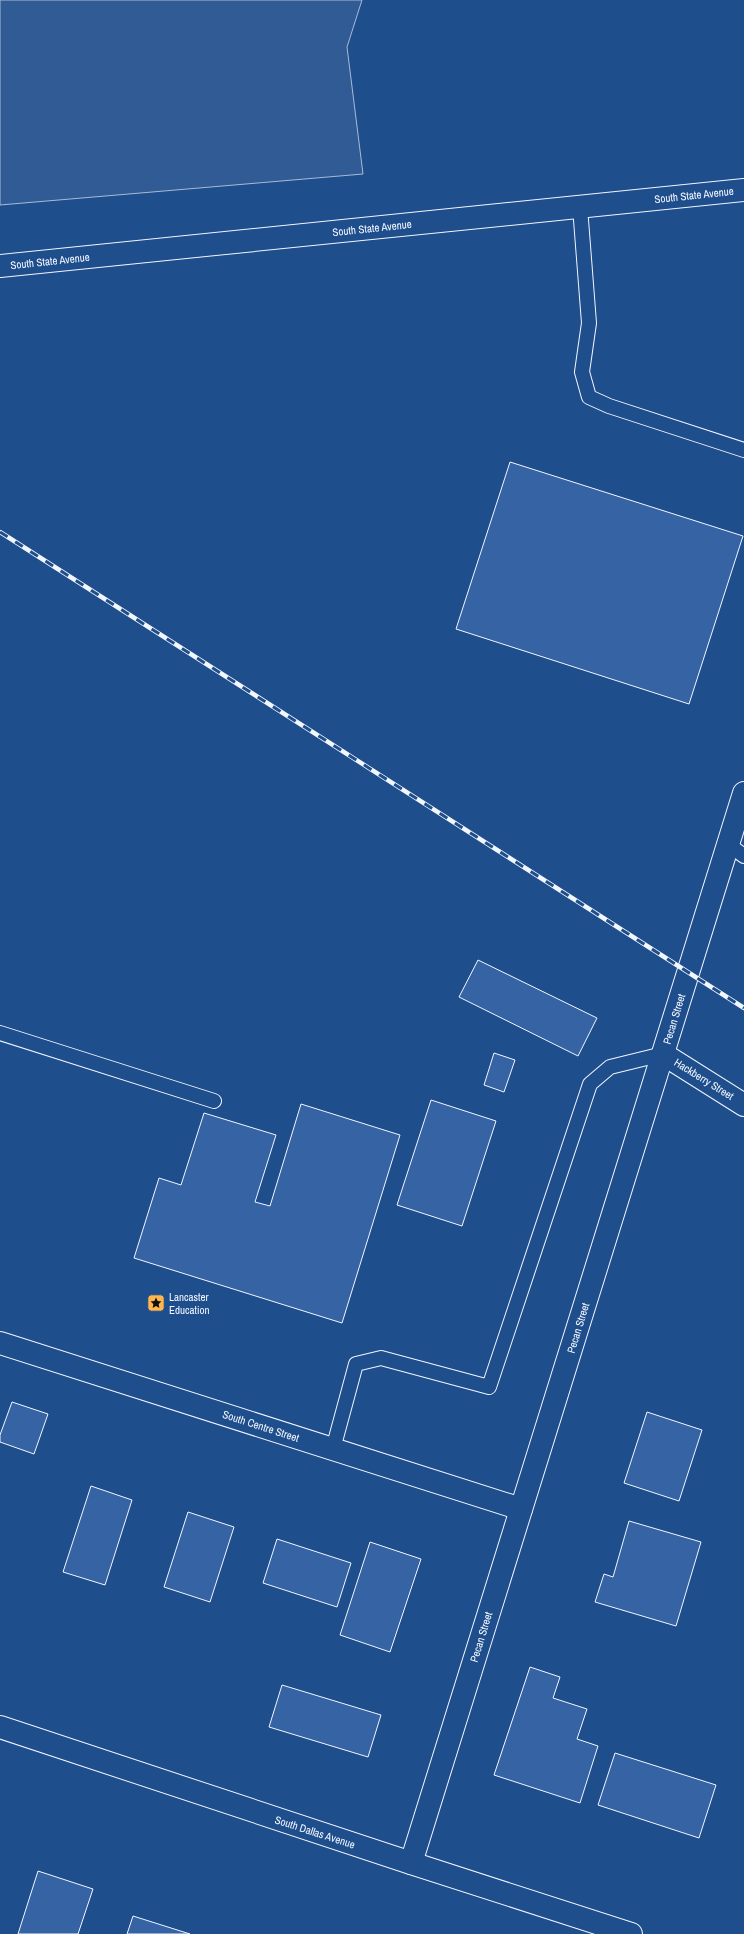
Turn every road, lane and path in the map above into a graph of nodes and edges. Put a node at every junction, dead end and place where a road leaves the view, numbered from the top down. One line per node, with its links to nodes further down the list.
1 (744, 190): 2 (street, South State Avenue)
2 (580, 207): 3 (street, South State Avenue); 4 (lane)
3 (0, 266)
4 (744, 450)
5 (744, 793): 6 (street, Pecan Street)
6 (736, 850): 8 (street, Pecan Street)
7 (0, 1033): 9 (lane)
8 (663, 1054): 10 (street, Hackberry Street); 12 (lane); 13 (street, Pecan Street)
9 (214, 1101)
10 (744, 1105)
11 (0, 1343): 12 (street, South Centre Street)
12 (332, 1449): 13 (street, South Centre Street)
13 (521, 1509): 15 (street, Pecan Street)
14 (0, 1727): 15 (street, South Dallas Avenue)
15 (411, 1863): 16 (street, South Dallas Avenue)
16 (630, 1934)

